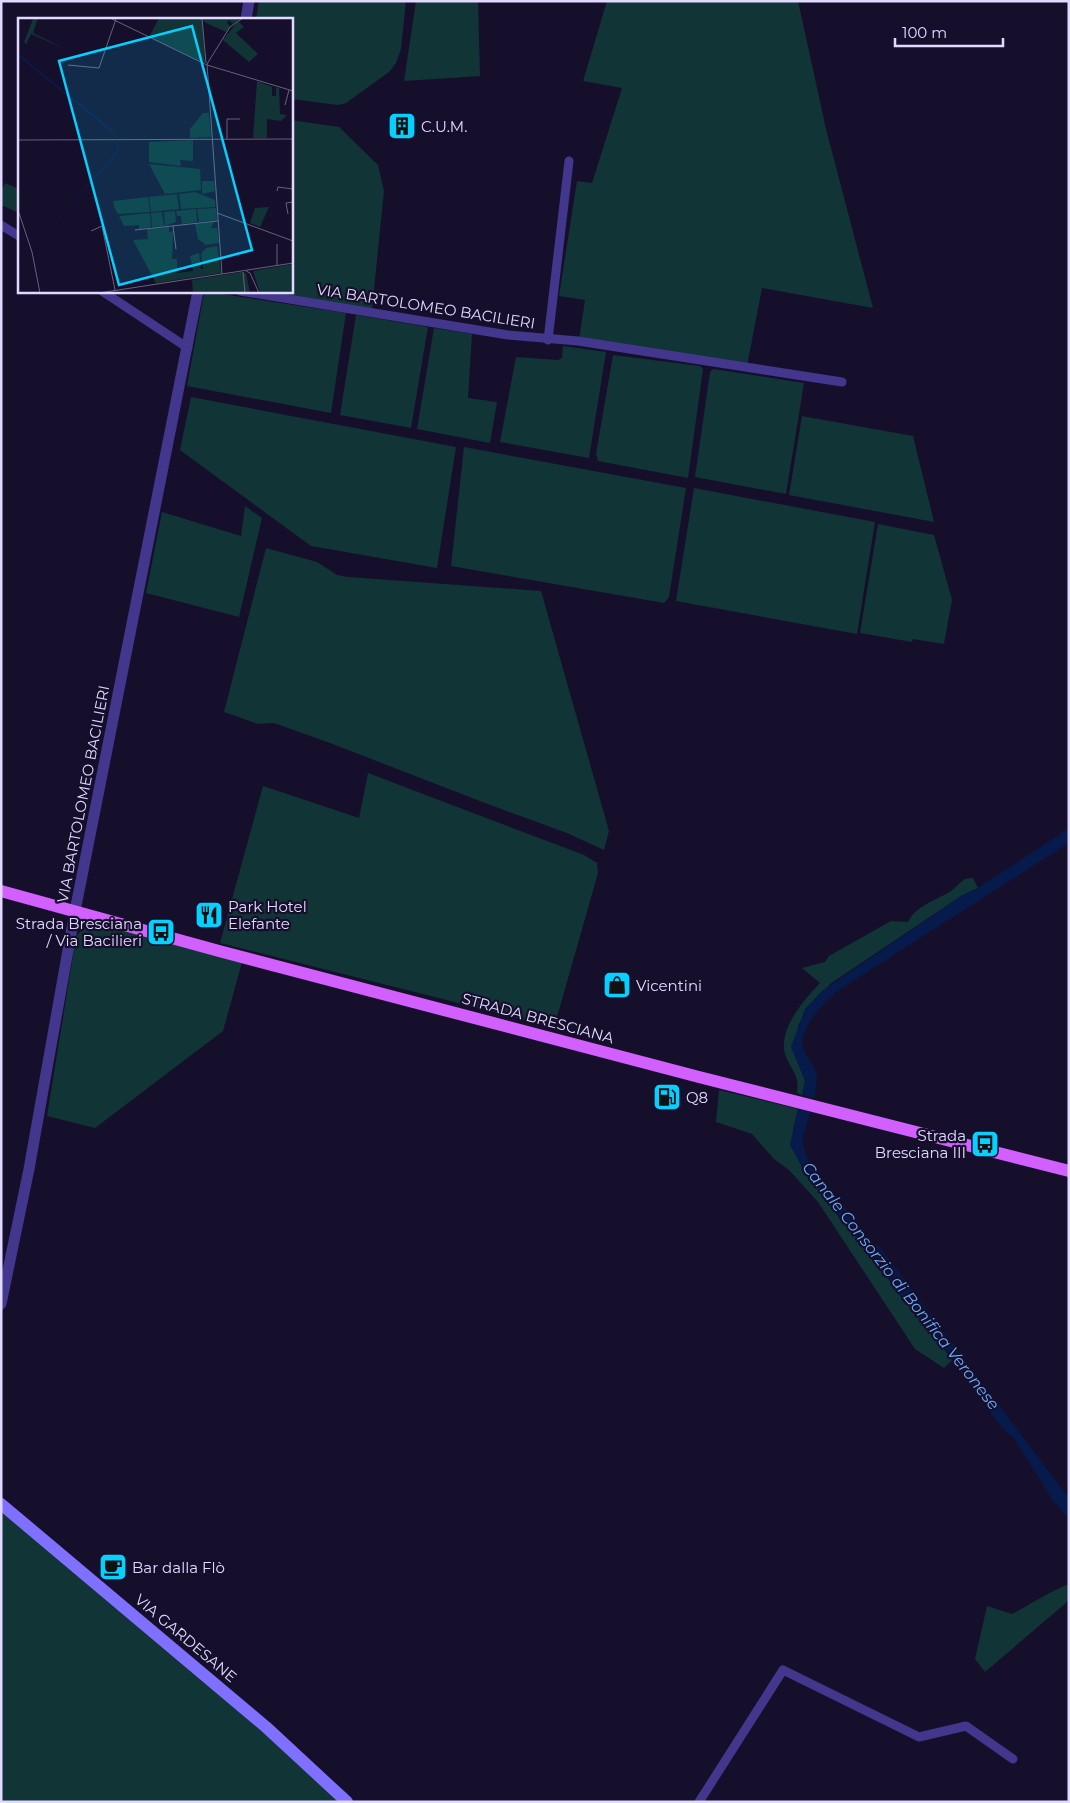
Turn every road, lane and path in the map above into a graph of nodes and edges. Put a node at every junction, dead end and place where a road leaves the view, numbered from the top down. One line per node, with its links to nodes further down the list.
1 (249, 1): 2 (street)
2 (246, 18)
3 (569, 161): 9 (street, VIA BARTOLOMEO BACILIERI)
4 (1, 225): 5 (street)
5 (18, 235)
6 (104, 292): 10 (street)
7 (198, 292): 10 (street, VIA BARTOLOMEO BACILIERI)
8 (246, 292): 9 (street, VIA BARTOLOMEO BACILIERI)
9 (548, 340): 11 (street, VIA BARTOLOMEO BACILIERI)
10 (188, 348): 13 (street, VIA BARTOLOMEO BACILIERI)
11 (842, 382)
12 (1, 891): 13 (main road, STRADA BRESCIANA)
13 (75, 911): 14 (main road, STRADA BRESCIANA); 15 (street, VIA BARTOLOMEO BACILIERI)
14 (1069, 1170)
15 (1, 1304)
16 (1, 1504): 18 (main road, VIA GARDESANE)
17 (1012, 1758): 19 (street)
18 (347, 1802)
19 (699, 1802)

